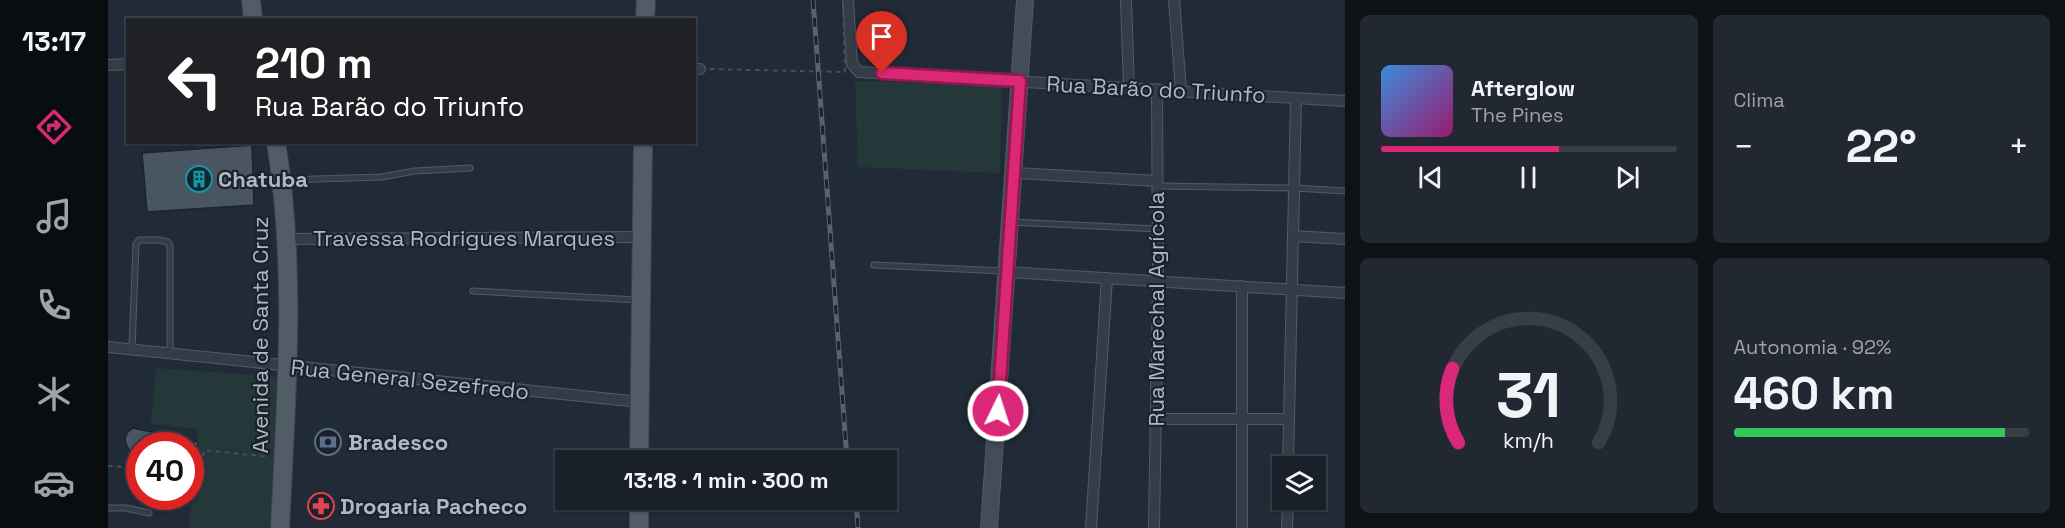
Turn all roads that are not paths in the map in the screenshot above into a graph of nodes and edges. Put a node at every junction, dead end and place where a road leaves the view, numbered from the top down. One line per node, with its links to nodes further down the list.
1 (250, 0): 7 (main road)
2 (646, 0): 8 (main road)
3 (848, 0): 11 (street, Rua Barão do Triunfo)
4 (1025, 0): 11 (street)
5 (1126, 0): 12 (street)
6 (1174, 0): 14 (street)
7 (253, 18)
8 (645, 18)
9 (108, 64): 10 (street)
10 (126, 64)
11 (1020, 81): 12 (street, Rua Barão do Triunfo); 20 (street)
12 (1129, 88): 13 (street, Rua Barão do Triunfo)
13 (1157, 89): 14 (street, Rua Barão do Triunfo); 22 (street, Rua Marechal Agrícola)
14 (1181, 91): 15 (street, Rua Barão do Triunfo)
15 (1296, 98): 16 (street, Rua Barão do Triunfo); 23 (street)
16 (1345, 101)
17 (276, 144): 21 (main road, Avenida de Santa Cruz)
18 (643, 144): 28 (main road)
19 (470, 168): 21 (lane)
20 (1014, 173): 22 (street); 25 (street)
21 (282, 180): 29 (main road, Avenida de Santa Cruz)
22 (1157, 184): 23 (lane); 26 (street, Rua Marechal Agrícola)
23 (1294, 188): 24 (lane); 27 (street)
24 (1345, 191)
25 (1011, 222): 26 (lane); 32 (street)
26 (1158, 229): 34 (street, Rua Marechal Agrícola)
27 (1293, 236): 30 (street); 36 (street)
28 (641, 237): 29 (street, Travessa Rodrigues Marques); 39 (main road)
29 (286, 239): 43 (main road, Avenida de Santa Cruz)
30 (1345, 239)
31 (874, 265): 32 (lane)
32 (1008, 272): 33 (street); 56 (street)
33 (1107, 278): 34 (street); 57 (street)
34 (1158, 281): 35 (street); 45 (street, Rua Marechal Agrícola)
35 (1242, 286): 36 (street); 46 (street)
36 (1292, 290): 38 (street); 47 (street)
37 (473, 291): 39 (lane)
38 (1345, 292)
39 (640, 300): 44 (main road)
40 (108, 347): 41 (street, Rua General Sezefredo)
41 (132, 350): 42 (street, Rua General Sezefredo); 42 (lane)
42 (170, 353): 43 (street, Rua General Sezefredo)
43 (288, 367): 44 (street, Rua General Sezefredo); 54 (main road, Avenida de Santa Cruz)
44 (640, 402): 48 (main road)
45 (1156, 419): 46 (street); 58 (street, Rua Marechal Agrícola)
46 (1243, 419): 47 (street); 59 (street)
47 (1289, 419): 49 (street)
48 (639, 450)
49 (1288, 456)
50 (108, 508): 53 (lane)
51 (639, 510): 55 (main road)
52 (1288, 510): 60 (street)
53 (149, 513)
54 (280, 528)
55 (639, 528)
56 (990, 528)
57 (1092, 528)
58 (1154, 528)
59 (1242, 528)
60 (1287, 528)

